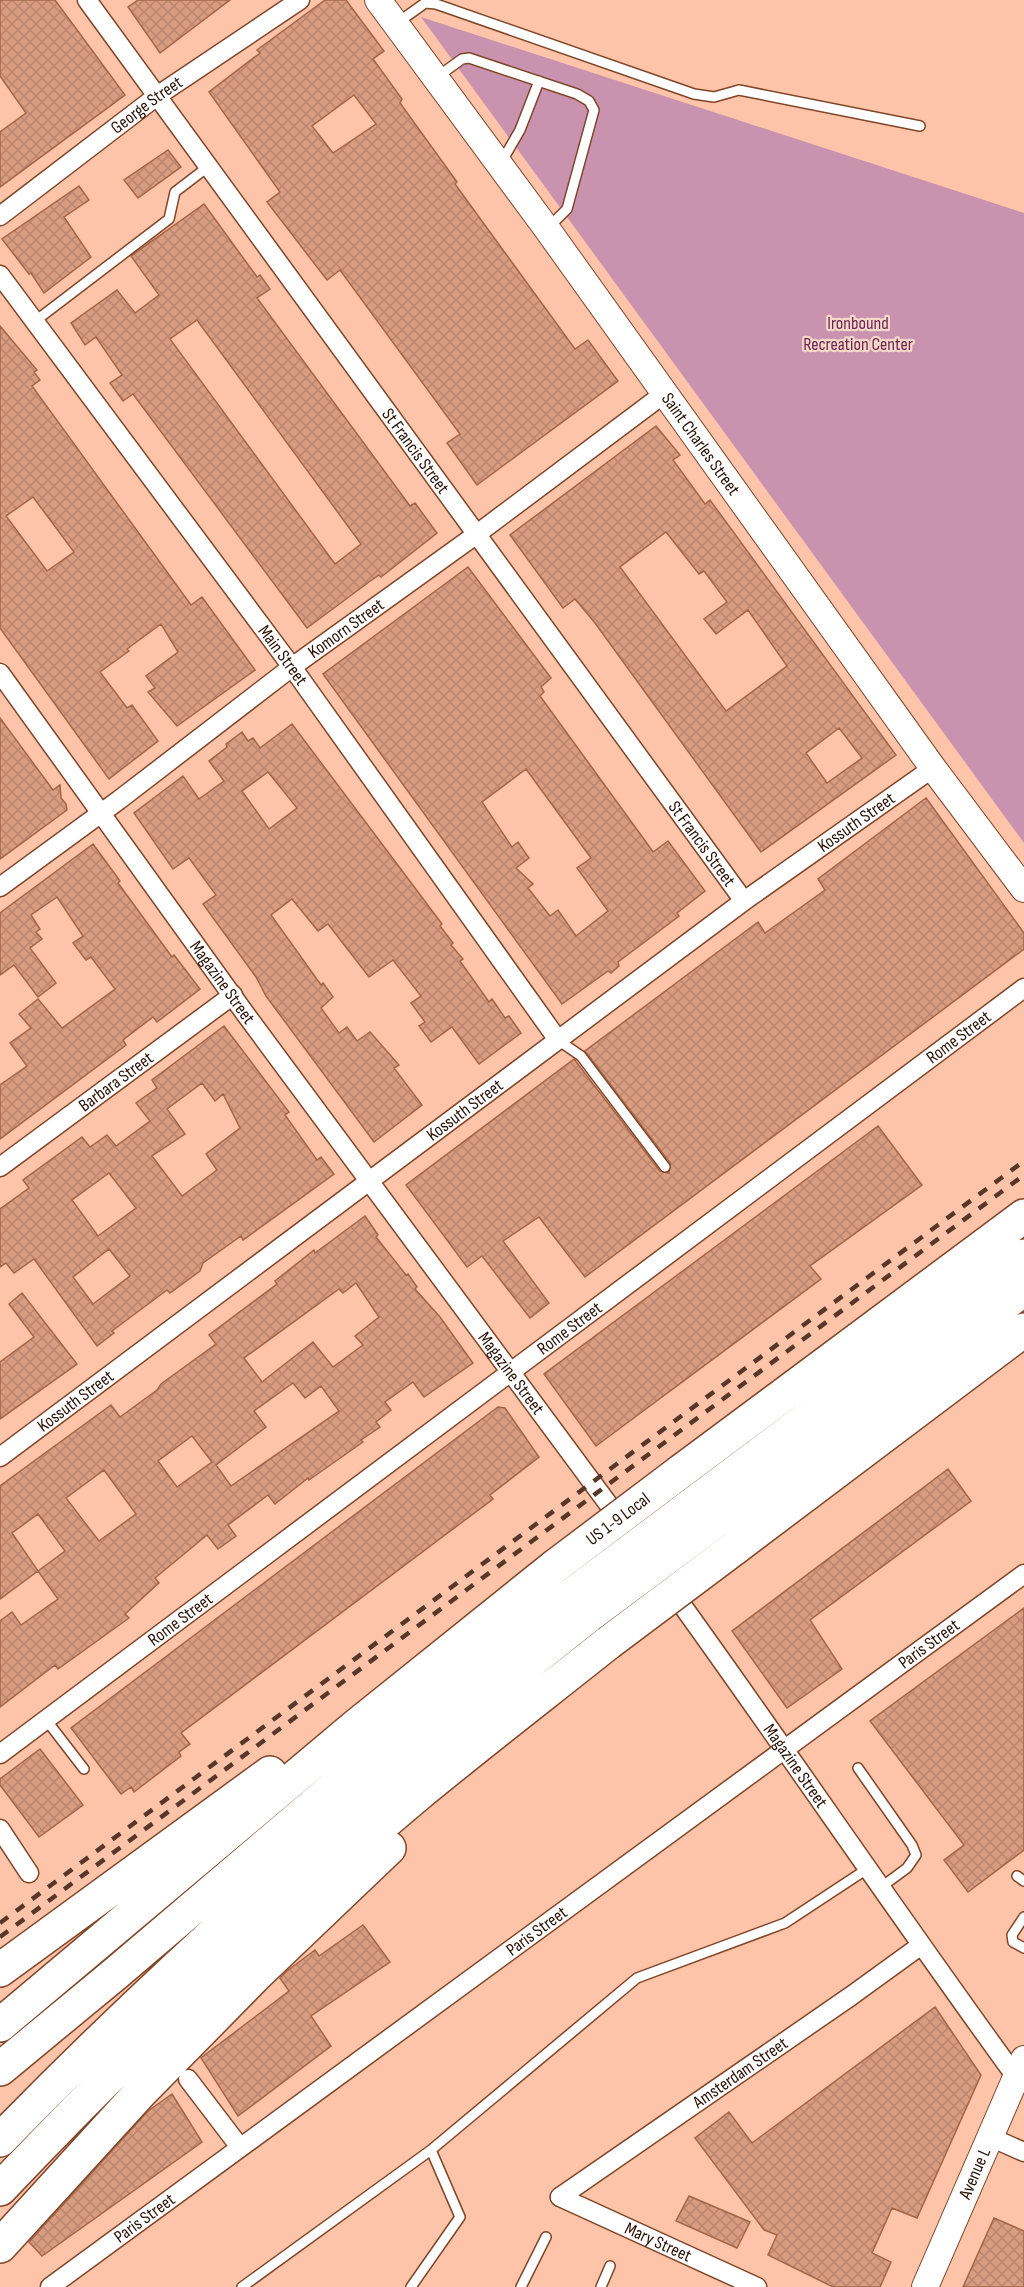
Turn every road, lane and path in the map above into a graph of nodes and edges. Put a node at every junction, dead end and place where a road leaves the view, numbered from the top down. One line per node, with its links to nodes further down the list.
1 (87, 0): 7 (street, St Francis Street)
2 (300, 0): 7 (street, George Street)
3 (378, 0): 4 (street, Saint Charles Street)
4 (395, 24): 5 (street, Saint Charles Street); 8 (lane)
5 (435, 79): 6 (lane); 9 (street, Saint Charles Street)
6 (539, 81): 9 (lane); 12 (lane)
7 (157, 96): 10 (street, St Francis Street); 11 (street, George Street)
8 (920, 126)
9 (499, 165): 12 (street, Saint Charles Street)
10 (209, 166): 14 (lane); 16 (street, St Francis Street)
11 (0, 216)
12 (547, 229): 15 (street, Saint Charles Street)
13 (0, 275): 14 (street, Main Street)
14 (34, 322): 17 (street, Main Street)
15 (665, 393): 16 (street, Komorn Street); 19 (street, Saint Charles Street)
16 (477, 534): 17 (street, Komorn Street); 23 (street, St Francis Street)
17 (292, 667): 20 (street, Komorn Street); 26 (street, Main Street)
18 (0, 673): 20 (street, Magazine Street)
19 (933, 768): 22 (street, Saint Charles Street); 23 (street, Kossuth Street)
20 (101, 812): 21 (street, Komorn Street); 25 (street, Magazine Street)
21 (0, 887)
22 (1024, 888)
23 (744, 901): 26 (street, Kossuth Street)
24 (1024, 988): 34 (street, Rome Street)
25 (232, 995): 27 (street, Barbara Street); 29 (street, Magazine Street)
26 (558, 1040): 28 (lane); 29 (street, Kossuth Street)
27 (0, 1167)
28 (665, 1167)
29 (368, 1180): 34 (street, Magazine Street); 35 (street, Kossuth Street)
30 (1024, 1216): 41 (highway, US 1-9 Local, bridge)
31 (1024, 1257): 36 (highway)
32 (1024, 1289): 36 (highway)
33 (1024, 1330): 39 (highway, bridge)
34 (511, 1369): 40 (street, Rome Street); 42 (street, Magazine Street)
35 (0, 1457)
36 (708, 1509): 38 (highway, bridge)
37 (1024, 1574): 42 (street, Paris Street)
38 (581, 1605): 56 (highway); 59 (highway)
39 (567, 1676): 63 (highway); 66 (highway)
40 (47, 1721): 43 (street, Rome Street); 45 (lane)
41 (356, 1726): 53 (highway); 54 (highway)
42 (784, 1747): 47 (street, Magazine Street); 60 (street, Paris Street)
43 (0, 1754)
44 (858, 1768): 49 (lane)
45 (84, 1769)
46 (0, 1829): 48 (street)
47 (867, 1869): 49 (street, Magazine Street); 61 (lane)
48 (29, 1873)
49 (880, 1888): 51 (street, Magazine Street)
50 (1024, 1917): 52 (lane)
51 (920, 1946): 55 (street, Magazine Street); 64 (street, Amsterdam Street)
52 (1024, 1948)
53 (0, 1970)
54 (0, 2025)
55 (1020, 2068): 58 (street, Avenue L)
56 (0, 2069)
57 (188, 2079): 60 (street)
58 (990, 2137): 62 (street); 74 (street, Avenue L)
59 (0, 2140)
60 (240, 2146): 69 (street, Paris Street)
61 (431, 2150): 68 (lane); 70 (lane)
62 (1024, 2152)
63 (0, 2189)
64 (560, 2197): 73 (street, Mary Street)
65 (546, 2237): 71 (lane)
66 (0, 2246)
67 (610, 2266): 72 (lane)
68 (415, 2285)
69 (50, 2287)
70 (242, 2287)
71 (521, 2287)
72 (601, 2287)
73 (757, 2287)
74 (926, 2287)

